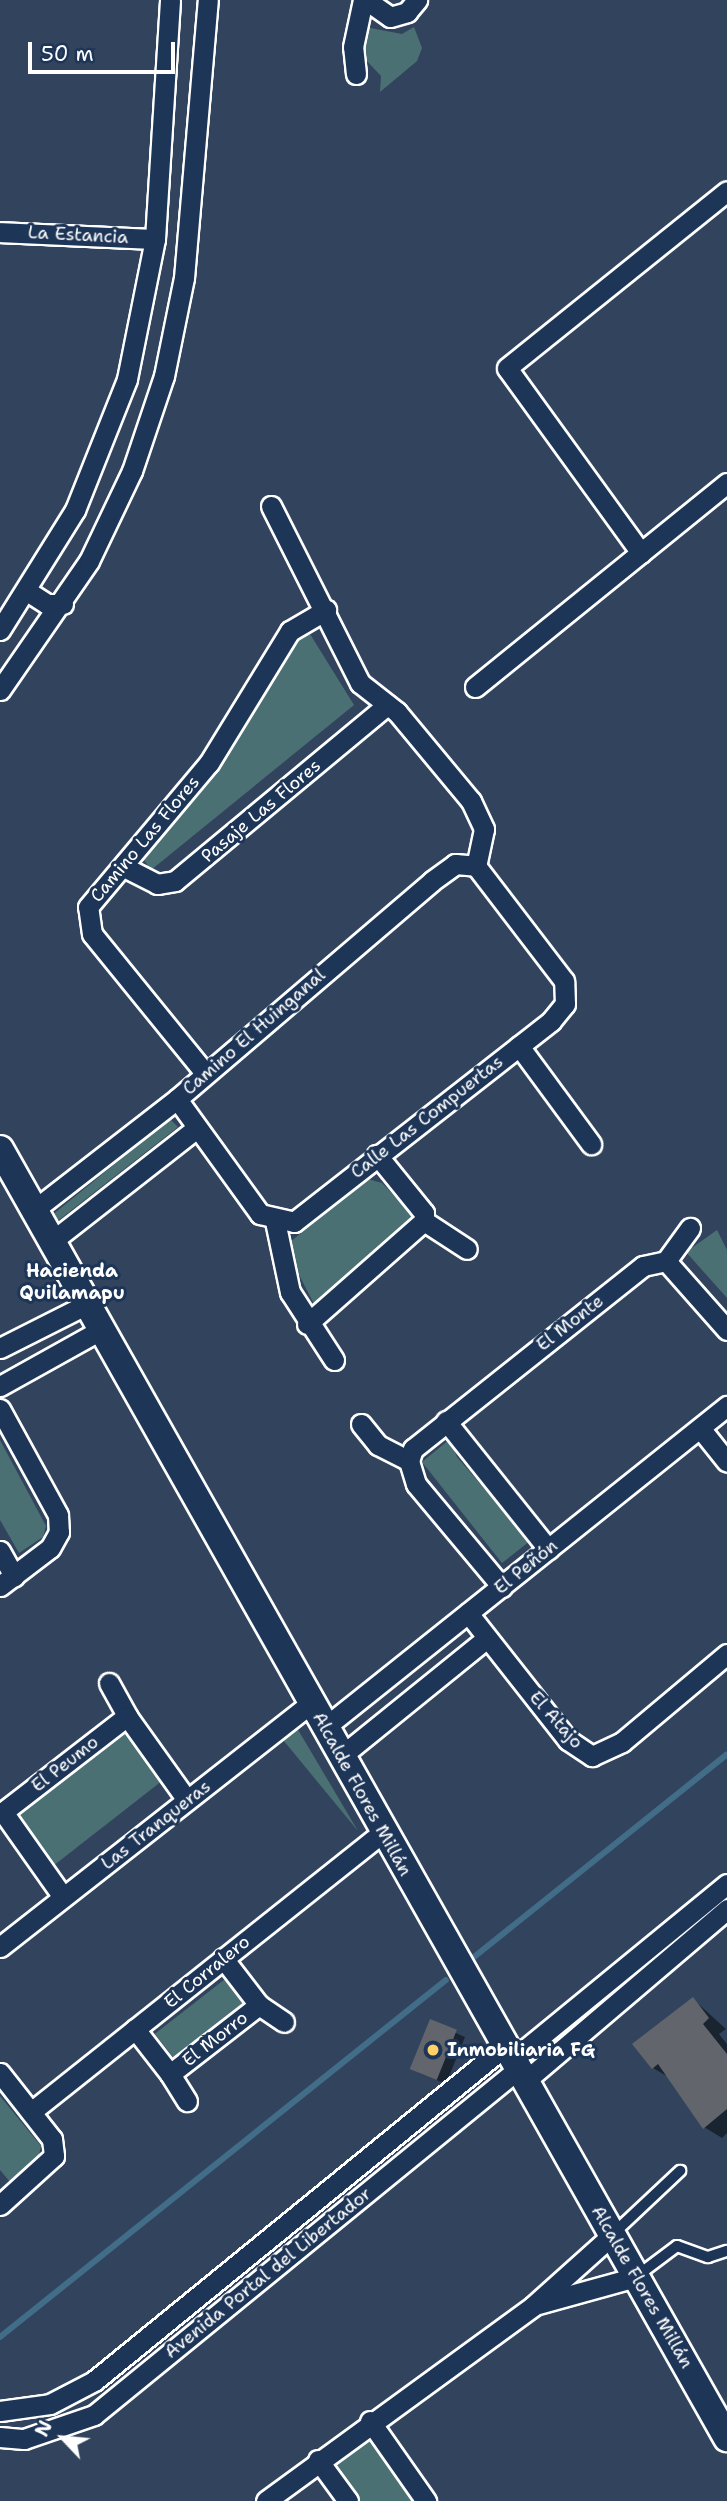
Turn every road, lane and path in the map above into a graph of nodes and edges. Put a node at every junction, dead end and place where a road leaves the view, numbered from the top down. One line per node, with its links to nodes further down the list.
1 (170, 0): 8 (street)
2 (208, 0): 13 (street)
3 (365, 0): 4 (street); 5 (street)
4 (420, 2)
5 (356, 74)
6 (727, 191): 11 (street)
7 (0, 232): 8 (street, La Estancia)
8 (155, 239): 12 (street)
9 (727, 483): 11 (street)
10 (271, 506): 14 (street)
11 (641, 553): 16 (street)
12 (26, 591): 13 (street); 15 (street)
13 (63, 604): 17 (street)
14 (326, 610): 18 (street); 20 (street, Camino Las Flores)
15 (0, 630)
16 (475, 687)
17 (0, 690)
18 (387, 705): 19 (street); 20 (street, Pasaje Las Flores)
19 (476, 866): 21 (street, Calle Las Compuertas); 22 (street, Camino El Huinganal)
20 (126, 868): 22 (street, Camino Las Flores)
21 (519, 1046): 25 (street); 27 (street, Calle Las Compuertas)
22 (205, 1073): 23 (street, Camino El Huinganal)
23 (177, 1099): 24 (street); 28 (street, Camino El Huinganal)
24 (197, 1128): 29 (street); 32 (street)
25 (592, 1144)
26 (0, 1149): 28 (street, Alcalde Flores Millán)
27 (377, 1155): 29 (street, Calle Las Compuertas); 30 (street)
28 (34, 1210): 32 (street, Alcalde Flores Millán)
29 (275, 1221): 36 (street)
30 (424, 1221): 33 (street); 36 (street)
31 (690, 1228): 34 (street)
32 (51, 1242): 35 (street, Alcalde Flores Millán)
33 (467, 1249)
34 (666, 1261): 37 (street); 44 (street, El Monte)
35 (85, 1305): 38 (street, Alcalde Flores Millán); 39 (street)
36 (307, 1324): 40 (street)
37 (727, 1330)
38 (99, 1331): 41 (street); 57 (street, Alcalde Flores Millán)
39 (0, 1348)
40 (334, 1360)
41 (0, 1386)
42 (727, 1406): 46 (street, El Peñón)
43 (0, 1409): 51 (street)
44 (446, 1420): 47 (street, El Monte); 49 (street)
45 (361, 1424): 47 (street)
46 (700, 1428): 48 (street); 49 (street, El Peñón)
47 (409, 1461): 52 (street)
48 (727, 1462)
49 (548, 1549): 52 (street, El Peñón)
50 (0, 1552): 51 (street)
51 (7, 1581)
52 (502, 1587): 53 (street, El Peñón)
53 (468, 1613): 54 (street, El Atajo); 59 (street, El Peñón)
54 (487, 1638): 55 (street, El Atajo); 60 (street)
55 (727, 1654)
56 (109, 1683): 58 (street)
57 (312, 1703): 59 (street, Alcalde Flores Millán); 61 (street, Las Tranqueras)
58 (127, 1716): 61 (street); 62 (street, El Peumo)
59 (324, 1728): 60 (street, Alcalde Flores Millán)
60 (340, 1757): 63 (street, Alcalde Flores Millán)
61 (187, 1800): 65 (street, Las Tranqueras)
62 (2, 1811): 65 (street, El Peumo)
63 (383, 1832): 68 (street, El Corralero); 72 (street, Alcalde Flores Millán)
64 (727, 1884): 72 (street, Avenida Portal del Libertador)
65 (64, 1897): 67 (street, Las Tranqueras)
66 (727, 1909): 72 (street, Avenida Portal del Libertador)
67 (0, 1947)
68 (223, 1958): 69 (street, El Morro); 71 (street, El Corralero)
69 (259, 2005): 70 (street, El Morro); 74 (street, El Morro)
70 (284, 2022)
71 (135, 2029): 74 (street, El Morro); 76 (street, El Corralero)
72 (514, 2065): 79 (street, Alcalde Flores Millán); 83 (street, Avenida Portal del Libertador); 85 (street, Avenida Portal del Libertador)
73 (0, 2073): 76 (street)
74 (170, 2074): 75 (street, El Morro)
75 (187, 2101)
76 (31, 2112): 78 (street)
77 (680, 2171): 79 (lane)
78 (0, 2205)
79 (612, 2235): 81 (street, Alcalde Flores Millán); 82 (street)
80 (727, 2251): 81 (lane)
81 (636, 2277): 82 (street); 86 (street, Alcalde Flores Millán)
82 (533, 2305): 84 (street)
83 (0, 2410)
84 (370, 2421): 87 (street); 90 (street)
85 (0, 2437)
86 (727, 2438)
87 (318, 2460): 88 (street); 89 (street)
88 (266, 2501)
89 (348, 2501)
90 (426, 2501)

